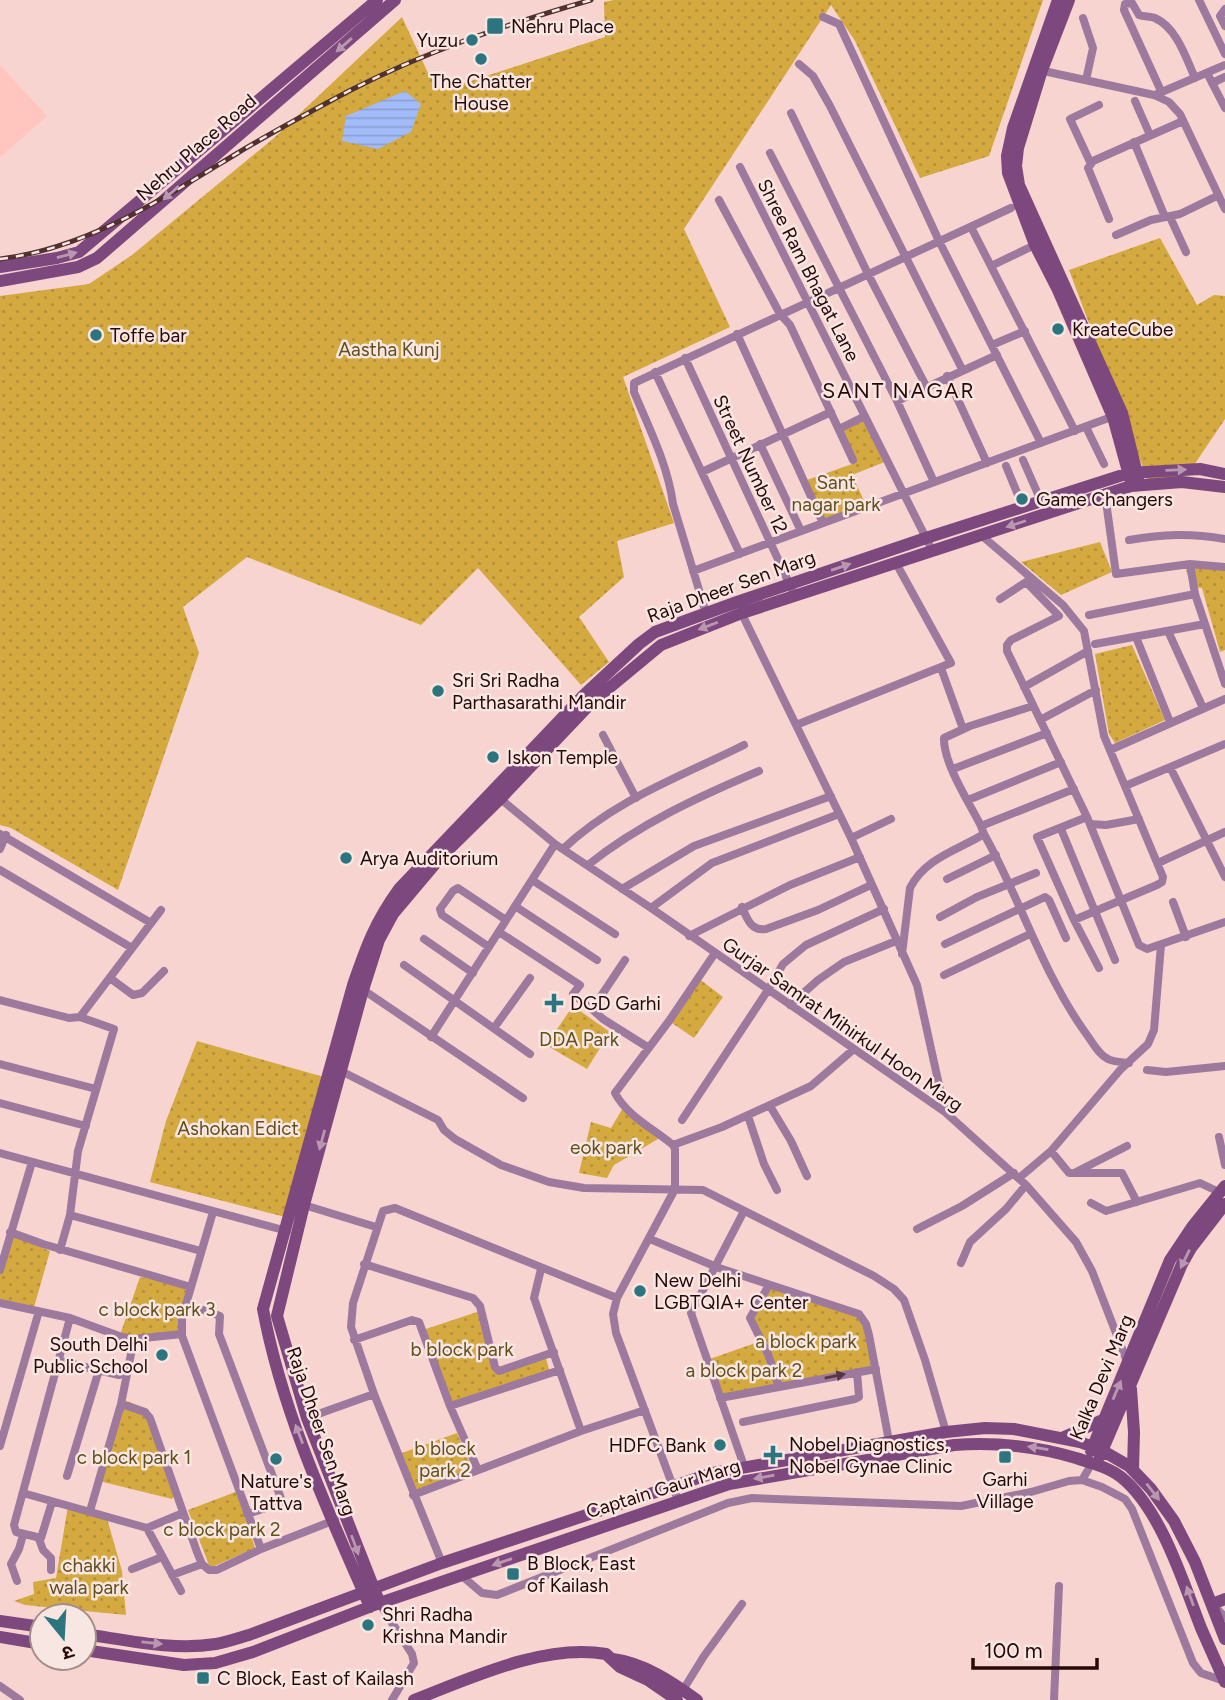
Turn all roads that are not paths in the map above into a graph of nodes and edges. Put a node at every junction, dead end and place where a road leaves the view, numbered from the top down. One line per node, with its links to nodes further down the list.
1 (377, 0): 43 (street, Nehru Place Road, one-way to 1)
2 (395, 0): 45 (street, Nehru Place Road, one-way to 45)
3 (1058, 0): 13 (street)
4 (1069, 0): 13 (street)
5 (1199, 0): 10 (street)
6 (1225, 9): 9 (street)
7 (823, 16): 38 (street)
8 (1083, 18): 17 (street)
9 (1225, 26)
10 (1225, 54)
11 (799, 64): 41 (street)
12 (1225, 65): 14 (street)
13 (1038, 69): 17 (street); 39 (street)
14 (1207, 73): 16 (street); 18 (street)
15 (1225, 77): 18 (street)
16 (1195, 78): 19 (street); 19 (street)
17 (1086, 80): 19 (street)
18 (1212, 83): 22 (street)
19 (1158, 93): 24 (street)
20 (1135, 101): 25 (street)
21 (1099, 106): 28 (street)
22 (1225, 108)
23 (791, 113): 44 (street)
24 (1183, 121): 25 (street); 30 (street)
25 (1150, 135): 26 (street)
26 (1134, 142): 28 (street); 34 (street)
27 (770, 153): 46 (street)
28 (1091, 164): 35 (street)
29 (740, 167): 47 (street, Shree Ram Bhagat Lane)
30 (1217, 196): 33 (street); 34 (street)
31 (719, 200): 48 (street)
32 (1011, 208): 36 (street)
33 (1225, 209)
34 (1167, 217): 37 (street); 40 (street)
35 (1109, 219)
36 (971, 227): 38 (street); 42 (street)
37 (1116, 235)
38 (939, 241): 41 (street); 51 (street)
39 (1040, 243): 42 (street); 60 (street)
40 (1186, 252)
41 (905, 257): 44 (street); 54 (street)
42 (991, 266): 49 (street)
43 (0, 267)
44 (868, 274): 46 (street); 57 (street)
45 (0, 281)
46 (839, 287): 47 (street); 58 (street)
47 (807, 302): 48 (street); 61 (street, Shree Ram Bhagat Lane)
48 (780, 314): 50 (street); 59 (street)
49 (1025, 331): 51 (street); 64 (street)
50 (737, 334): 53 (street); 65 (street)
51 (992, 345): 52 (street)
52 (997, 355): 54 (street); 66 (street)
53 (685, 358): 55 (street); 68 (street, Street Number 12)
54 (962, 369): 56 (street)
55 (655, 372): 75 (street); 96 (street)
56 (947, 376): 57 (street); 72 (street)
57 (926, 387): 58 (street)
58 (897, 401): 78 (street)
59 (831, 412): 63 (street); 65 (street)
60 (1118, 415): 62 (street); 69 (street)
61 (865, 416): 63 (street); 80 (street, Shree Ram Bhagat Lane)
62 (1086, 427): 64 (street); 73 (street)
63 (839, 429): 70 (street)
64 (1075, 431): 66 (street)
65 (783, 434): 67 (street); 84 (street)
66 (1041, 443): 72 (street)
67 (760, 444): 68 (street); 85 (street)
68 (731, 458): 75 (street); 90 (street, Street Number 12)
69 (1129, 458): 77 (street); 77 (street)
70 (853, 460)
71 (1023, 460): 82 (street)
72 (987, 463): 78 (street)
73 (1104, 464)
74 (1006, 466): 83 (street)
75 (702, 472): 92 (street)
76 (1225, 474): 77 (street, Raja Dheer Sen Marg, one-way to 76)
77 (1134, 477): 79 (street, Raja Dheer Sen Marg); 81 (street, Raja Dheer Sen Marg); 82 (street, Raja Dheer Sen Marg)
78 (934, 482): 80 (street)
79 (1225, 487)
80 (904, 494): 84 (street); 87 (street, Shree Ram Bhagat Lane)
81 (1105, 494): 86 (street, Raja Dheer Sen Marg, one-way to 86); 94 (street)
82 (1041, 501): 83 (street, Raja Dheer Sen Marg)
83 (1023, 507): 87 (street, Raja Dheer Sen Marg)
84 (824, 523): 85 (street)
85 (801, 531): 90 (street)
86 (981, 535): 91 (street, Raja Dheer Sen Marg); 107 (street)
87 (926, 538): 91 (street, Shree Ram Bhagat Lane); 97 (street, Raja Dheer Sen Marg, one-way to 87)
88 (1225, 539): 89 (street)
89 (1129, 540)
90 (770, 543): 92 (street); 97 (street, Street Number 12)
91 (932, 550): 93 (street, Raja Dheer Sen Marg)
92 (740, 554): 96 (street)
93 (896, 563): 99 (street, Raja Dheer Sen Marg); 109 (street)
94 (1190, 564): 95 (street); 98 (street)
95 (1225, 567)
96 (693, 571): 102 (street)
97 (789, 584): 99 (street, Street Number 12); 101 (street, Raja Dheer Sen Marg)
98 (1195, 594): 103 (street); 104 (street)
99 (795, 597): 101 (street, Raja Dheer Sen Marg)
100 (1000, 599): 111 (street)
101 (740, 607): 102 (street, Raja Dheer Sen Marg); 118 (street); 131 (street, Raja Dheer Sen Marg, one-way to 131)
102 (706, 613): 131 (street, Raja Dheer Sen Marg)
103 (1089, 615)
104 (1205, 624): 105 (street); 108 (street)
105 (1168, 631): 106 (street); 115 (street)
106 (1136, 637): 107 (street); 117 (street)
107 (1092, 647): 111 (street); 112 (street)
108 (1221, 661): 110 (street)
109 (941, 668): 118 (street); 119 (street)
110 (1225, 684)
111 (1024, 687): 114 (street)
112 (1096, 690): 116 (street); 124 (street)
113 (1225, 699): 115 (street)
114 (1033, 706): 116 (street); 119 (street)
115 (1203, 708): 117 (street)
116 (1040, 720): 120 (street)
117 (1170, 722): 124 (street)
118 (796, 725): 132 (street)
119 (963, 729): 127 (street)
120 (1046, 733): 125 (street); 127 (street)
121 (603, 734): 133 (street)
122 (1225, 744): 126 (street)
123 (744, 745): 133 (street)
124 (1110, 750): 129 (street)
125 (1061, 762): 130 (street); 134 (street)
126 (1170, 767): 129 (street); 144 (street)
127 (953, 769): 134 (street)
128 (759, 771): 151 (street)
129 (1125, 786): 137 (street)
130 (1074, 789): 138 (street); 140 (street)
131 (496, 796): 145 (street, Gurjar Samrat Mihirkul Hoon Marg); 198 (street, Raja Dheer Sen Marg)
132 (831, 796): 135 (street); 159 (street)
133 (636, 798): 147 (street)
134 (968, 800): 140 (street)
135 (839, 814): 143 (street); 164 (street)
136 (891, 819): 143 (street)
137 (1139, 819): 138 (street); 150 (street)
138 (1089, 821): 139 (street); 160 (street)
139 (1061, 829): 168 (street); 171 (street)
140 (982, 830): 148 (street); 187 (street)
141 (1225, 832): 144 (street)
142 (3, 835): 146 (street); 173 (street)
143 (851, 838): 149 (street)
144 (1207, 840): 150 (street); 154 (street)
145 (555, 844): 147 (street, Gurjar Samrat Mihirkul Hoon Marg); 156 (street)
146 (0, 849)
147 (563, 849): 151 (street, Gurjar Samrat Mihirkul Hoon Marg)
148 (996, 855): 155 (street); 157 (street)
149 (860, 858): 158 (street); 163 (street)
150 (1158, 863): 160 (street)
151 (588, 865): 159 (street, Gurjar Samrat Mihirkul Hoon Marg)
152 (0, 870): 185 (street)
153 (1036, 873): 157 (street)
154 (1225, 877)
155 (947, 878)
156 (532, 880): 162 (street); 175 (street)
157 (1010, 883): 165 (street); 169 (street)
158 (871, 885): 163 (street); 166 (street)
159 (622, 889): 164 (street, Gurjar Samrat Mihirkul Hoon Marg)
160 (1121, 900): 168 (street); 183 (street)
161 (1173, 902): 178 (street)
162 (515, 905): 170 (street); 188 (street)
163 (742, 907): 177 (street)
164 (651, 908): 177 (street, Gurjar Samrat Mihirkul Hoon Marg)
165 (1021, 908): 176 (street); 179 (street); 182 (street)
166 (884, 909): 181 (street); 199 (street)
167 (160, 910): 173 (street)
168 (1096, 911): 171 (street); 190 (street)
169 (940, 917)
170 (506, 920): 174 (street); 184 (street)
171 (1074, 920): 192 (street)
172 (1225, 922): 178 (street)
173 (151, 923): 185 (street)
174 (499, 932): 184 (street); 203 (street)
175 (615, 934)
176 (1030, 934): 195 (street); 210 (street)
177 (689, 936): 186 (street, Gurjar Samrat Mihirkul Hoon Marg)
178 (1186, 937): 183 (street)
179 (1066, 938)
180 (424, 939): 194 (street)
181 (896, 941): 187 (street); 202 (street)
182 (945, 944)
183 (1161, 945): 210 (street)
184 (489, 947): 194 (street)
185 (132, 948): 196 (street)
186 (715, 953): 199 (street, Gurjar Samrat Mihirkul Hoon Marg); 207 (street)
187 (902, 954): 219 (street)
188 (597, 960)
189 (625, 960): 203 (street)
190 (1115, 960)
191 (404, 965): 201 (street)
192 (1100, 968)
193 (164, 971): 196 (street)
194 (473, 973): 201 (street)
195 (944, 975)
196 (110, 978): 204 (street)
197 (530, 978): 205 (street)
198 (358, 987): 206 (street); 214 (street, Raja Dheer Sen Marg); 247 (street, Raja Dheer Sen Marg)
199 (768, 990): 202 (street, Gurjar Samrat Mihirkul Hoon Marg); 221 (street)
200 (0, 1000): 204 (street)
201 (454, 1001): 205 (street); 206 (street)
202 (790, 1005): 208 (street, Gurjar Samrat Mihirkul Hoon Marg)
203 (594, 1011): 207 (street)
204 (80, 1017): 215 (street)
205 (494, 1028): 209 (street)
206 (431, 1037): 216 (street)
207 (649, 1048): 224 (street)
208 (854, 1049): 218 (street); 219 (street, Gurjar Samrat Mihirkul Hoon Marg)
209 (530, 1054)
210 (1130, 1063): 226 (street)
211 (0, 1064): 215 (street)
212 (1225, 1066): 213 (street)
213 (1147, 1070)
214 (341, 1071): 235 (street); 240 (street, Raja Dheer Sen Marg, one-way to 240)
215 (96, 1089): 222 (street)
216 (523, 1098)
217 (0, 1103): 222 (street)
218 (770, 1106): 220 (street); 232 (street)
219 (944, 1112): 233 (street, Gurjar Samrat Mihirkul Hoon Marg)
220 (748, 1116): 224 (street); 236 (street)
221 (682, 1120)
222 (86, 1126): 231 (street)
223 (1219, 1137): 229 (street)
224 (673, 1145): 235 (street)
225 (1127, 1146): 230 (street)
226 (1051, 1151): 230 (street); 233 (street)
227 (0, 1153): 228 (street)
228 (32, 1162): 231 (street); 246 (street)
229 (1225, 1165)
230 (1074, 1174): 238 (street)
231 (75, 1175): 242 (street); 243 (street)
232 (807, 1176)
233 (1016, 1176): 234 (street, Gurjar Samrat Mihirkul Hoon Marg); 245 (street)
234 (1026, 1185): 251 (street); 268 (street, Gurjar Samrat Mihirkul Hoon Marg)
235 (675, 1189): 241 (street); 248 (street)
236 (777, 1190)
237 (1223, 1194): 238 (street); 268 (street, Kalka Devi Marg); 274 (street, Kalka Devi Marg, one-way to 274)
238 (1137, 1202): 239 (street)
239 (1091, 1203)
240 (304, 1205): 244 (street); 247 (street, Raja Dheer Sen Marg)
241 (744, 1211): 253 (street); 285 (street)
242 (213, 1212): 247 (street); 250 (street)
243 (70, 1215): 249 (street); 250 (street)
244 (376, 1227): 252 (street); 254 (street)
245 (917, 1229)
246 (10, 1232): 249 (street); 255 (street)
247 (291, 1232): 281 (street, Raja Dheer Sen Marg); 303 (street, Raja Dheer Sen Marg, one-way to 247)
248 (650, 1238): 253 (street); 258 (street)
249 (61, 1250): 257 (street)
250 (201, 1251): 257 (street)
251 (961, 1263)
252 (364, 1264): 265 (street); 266 (street)
253 (715, 1266): 256 (street); 277 (street)
254 (541, 1269): 258 (street); 266 (street)
255 (0, 1270)
256 (769, 1285): 269 (street); 275 (street)
257 (191, 1287): 260 (street)
258 (617, 1298): 280 (street)
259 (0, 1303): 261 (street)
260 (186, 1304): 263 (street); 302 (street)
261 (39, 1311): 262 (street); 288 (street)
262 (71, 1318): 264 (street); 267 (street)
263 (182, 1334): 264 (street); 302 (street)
264 (134, 1339): 278 (street)
265 (354, 1340): 276 (street); 279 (street)
266 (554, 1352): 271 (street)
267 (60, 1361): 270 (street); 296 (street)
268 (1128, 1364): 274 (street, Gurjar Samrat Mihirkul Hoon Marg); 282 (street, Kalka Devi Marg, one-way to 268)
269 (876, 1368): 272 (street); 287 (street)
270 (99, 1370): 273 (street); 294 (street)
271 (560, 1370): 279 (street); 284 (street)
272 (857, 1372): 275 (street, one-way to 272); 283 (street)
273 (119, 1375)
274 (1133, 1383): 289 (street, Kalka Devi Marg); 293 (street)
275 (779, 1387): 277 (street)
276 (374, 1394): 281 (street); 297 (street)
277 (720, 1398): 290 (street)
278 (121, 1404): 300 (street); 301 (street)
279 (450, 1406): 292 (street)
280 (645, 1410): 284 (street); 295 (street)
281 (307, 1419): 303 (street, Raja Dheer Sen Marg)
282 (1105, 1419): 286 (street); 289 (street, Kalka Devi Marg)
283 (743, 1422)
284 (581, 1431): 292 (street)
285 (946, 1432): 286 (street, Captain Gaur Marg); 287 (street, Captain Gaur Marg)
286 (1062, 1438): 289 (street, Captain Gaur Marg)
287 (889, 1441): 290 (street, Captain Gaur Marg)
288 (0, 1446)
289 (1098, 1448): 291 (street, Kalka Devi Marg); 293 (street, Captain Gaur Marg)
290 (744, 1466): 295 (street, Captain Gaur Marg)
291 (1088, 1469): 298 (street, Captain Gaur Marg, one-way to 298); 314 (street); 331 (street); 331 (street, Captain Gaur Marg, one-way to 291)
292 (478, 1470): 297 (street)
293 (1133, 1470): 321 (street, Captain Gaur Marg, one-way to 321)
294 (67, 1476)
295 (673, 1485): 298 (street); 309 (street, Captain Gaur Marg)
296 (23, 1493): 299 (street); 305 (street)
297 (413, 1495): 309 (street)
298 (678, 1500): 314 (street, Captain Gaur Marg, one-way to 314)
299 (51, 1502): 300 (street); 306 (street)
300 (90, 1511): 304 (street)
301 (183, 1513): 304 (street); 310 (street)
302 (247, 1514): 307 (street)
303 (339, 1519): 307 (street); 318 (street, Raja Dheer Sen Marg)
304 (146, 1528): 308 (street)
305 (23, 1535): 306 (street); 315 (street)
306 (39, 1539): 312 (street)
307 (261, 1549): 310 (street)
308 (162, 1557): 311 (street); 313 (street)
309 (442, 1563): 318 (street, Captain Gaur Marg)
310 (202, 1564): 313 (street)
311 (132, 1569)
312 (51, 1570)
313 (172, 1575): 317 (street)
314 (462, 1576): 322 (street, Captain Gaur Marg)
315 (17, 1581)
316 (1059, 1586): 338 (street)
317 (180, 1591)
318 (368, 1591): 322 (street, Raja Dheer Sen Marg); 326 (street, Captain Gaur Marg, one-way to 318)
319 (1225, 1599): 321 (street)
320 (742, 1604): 333 (street)
321 (1212, 1604): 323 (street); 328 (street, Captain Gaur Marg)
322 (375, 1605): 330 (street, Captain Gaur Marg); 335 (street)
323 (1225, 1617)
324 (0, 1621): 325 (street)
325 (28, 1625)
326 (98, 1636)
327 (0, 1637): 329 (street)
328 (1225, 1639)
329 (28, 1642)
330 (98, 1652)
331 (1225, 1682)
332 (0, 1686): 334 (street)
333 (680, 1695): 336 (street); 337 (street)
334 (16, 1699)
335 (391, 1700)
336 (414, 1700)
337 (697, 1700)
338 (1054, 1700)

